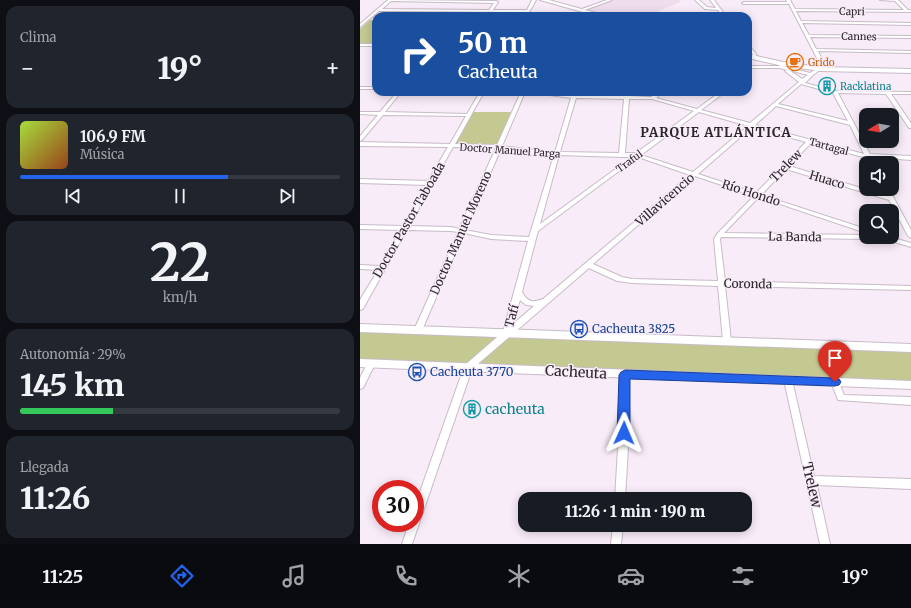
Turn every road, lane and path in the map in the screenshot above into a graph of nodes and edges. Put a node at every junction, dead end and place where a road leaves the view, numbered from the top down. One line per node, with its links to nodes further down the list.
1 (390, 0): 2 (street); 13 (street)
2 (426, 0): 14 (street); 17 (street)
3 (535, 0): 18 (street); 21 (main road)
4 (543, 0): 15 (main road)
5 (610, 0): 15 (street)
6 (697, 0): 12 (street)
7 (712, 0): 12 (street)
8 (882, 0): 9 (street)
9 (896, 0): 19 (street)
10 (744, 2): 11 (street)
11 (789, 2): 16 (street)
12 (719, 9): 23 (street)
13 (379, 10): 14 (street); 20 (street)
14 (416, 10): 17 (street)
15 (581, 10): 22 (main road)
16 (794, 10): 19 (street, Capri); 28 (street)
17 (490, 11): 18 (street)
18 (528, 11)
19 (909, 11)
20 (377, 12)
21 (581, 12)
22 (589, 12)
23 (721, 12)
24 (372, 16): 26 (street)
25 (360, 20): 26 (street)
26 (367, 20): 27 (street); 30 (street)
27 (372, 20)
28 (800, 22): 29 (street); 31 (street)
29 (911, 24)
30 (360, 26)
31 (808, 36): 32 (street, Cannes); 35 (street)
32 (911, 37)
33 (360, 45): 34 (street)
34 (372, 45)
35 (816, 50): 36 (street); 42 (street)
36 (911, 52)
37 (752, 54): 42 (main road)
38 (752, 55): 39 (main road)
39 (782, 66): 41 (street); 42 (main road); 45 (street); 46 (street)
40 (752, 67): 41 (street)
41 (757, 67): 43 (street)
42 (822, 68): 44 (main road); 45 (street, Villavicencio)
43 (752, 70)
44 (911, 70)
45 (811, 74): 46 (street, Villavicencio)
46 (802, 82): 49 (street); 61 (street, Villavicencio)
47 (360, 88): 48 (street)
48 (372, 88)
49 (835, 92): 50 (street); 66 (street)
50 (888, 93): 51 (street); 68 (street)
51 (911, 93)
52 (396, 96): 64 (street)
53 (480, 96): 65 (street, Doctor Pastor Taboada)
54 (521, 96): 73 (street, Doctor Manuel Moreno)
55 (574, 96): 74 (street, Tafí)
56 (627, 96): 75 (street)
57 (640, 96): 60 (street, Tartagal)
58 (655, 96): 60 (street)
59 (717, 96): 62 (street, Traful)
60 (652, 98): 62 (street, Tartagal)
61 (776, 105): 66 (street); 67 (street, Villavicencio)
62 (698, 110): 67 (street, Tartagal); 76 (street, Traful)
63 (360, 113): 64 (street)
64 (380, 114): 65 (street); 69 (street)
65 (469, 115): 72 (street, Doctor Pastor Taboada)
66 (852, 124): 77 (street)
67 (752, 125): 70 (street, Tartagal); 81 (street, Villavicencio)
68 (911, 127)
69 (360, 139)
70 (810, 141): 77 (street, Tartagal); 80 (street, Trelew)
71 (360, 144): 72 (street, Doctor Manuel Parga)
72 (451, 146): 73 (street, Doctor Manuel Parga); 83 (street, Doctor Pastor Taboada)
73 (499, 147): 74 (street, Doctor Manuel Parga); 91 (street, Doctor Manuel Moreno)
74 (557, 154): 75 (street, Doctor Manuel Parga); 89 (street, Tafí)
75 (622, 154): 76 (street, Doctor Manuel Parga)
76 (636, 155): 81 (street, Río Hondo); 89 (street, Traful)
77 (868, 156)
78 (899, 157): 79 (street, Tartagal)
79 (911, 158)
80 (785, 167): 84 (street, Trelew); 86 (street, Huaco)
81 (694, 174): 84 (street, Río Hondo); 98 (street, Villavicencio)
82 (360, 182): 83 (street)
83 (430, 183): 88 (street, Doctor Pastor Taboada)
84 (758, 195): 90 (street, Río Hondo); 92 (street, Trelew)
85 (890, 196): 86 (street)
86 (891, 199): 93 (street)
87 (360, 227): 88 (street)
88 (405, 228): 91 (street); 100 (street, Doctor Pastor Taboada)
89 (535, 230): 95 (street, Tafí)
90 (859, 230)
91 (462, 231): 95 (street); 107 (street, Doctor Manuel Moreno)
92 (719, 235): 94 (street, La Banda); 101 (street)
93 (911, 236)
94 (859, 237)
95 (532, 239): 103 (street, Tafí)
96 (899, 242): 97 (street)
97 (911, 245)
98 (588, 265): 101 (street, Coronda); 104 (street, Villavicencio)
99 (360, 267): 100 (street)
100 (382, 268): 105 (street, Doctor Pastor Taboada)
101 (721, 284): 102 (street, Coronda); 109 (street)
102 (911, 288)
103 (518, 292): 104 (street); 108 (street, Tafí)
104 (546, 301): 108 (street, Villavicencio)
105 (360, 307)
106 (360, 328): 107 (street)
107 (418, 330): 108 (street)
108 (507, 333): 109 (street); 113 (street, Tafí)
109 (727, 341): 110 (street)
110 (911, 348)
111 (360, 363): 112 (street, Cacheuta)
112 (371, 364): 113 (street, Cacheuta); 118 (street)
113 (468, 367): 114 (street, Cacheuta); 123 (street, Tafí)
114 (625, 375): 115 (street, Cacheuta); 122 (street)
115 (788, 380): 116 (street, Cacheuta); 120 (street, Trelew)
116 (835, 382): 117 (street, Cacheuta); 119 (street)
117 (911, 385)
118 (360, 386)
119 (911, 402)
120 (811, 480): 121 (street); 128 (street, Trelew)
121 (911, 484)
122 (620, 492)
123 (424, 496)
124 (411, 532): 126 (street, Tafí)
125 (617, 532): 127 (street)
126 (407, 544)
127 (616, 544)
128 (825, 544)

